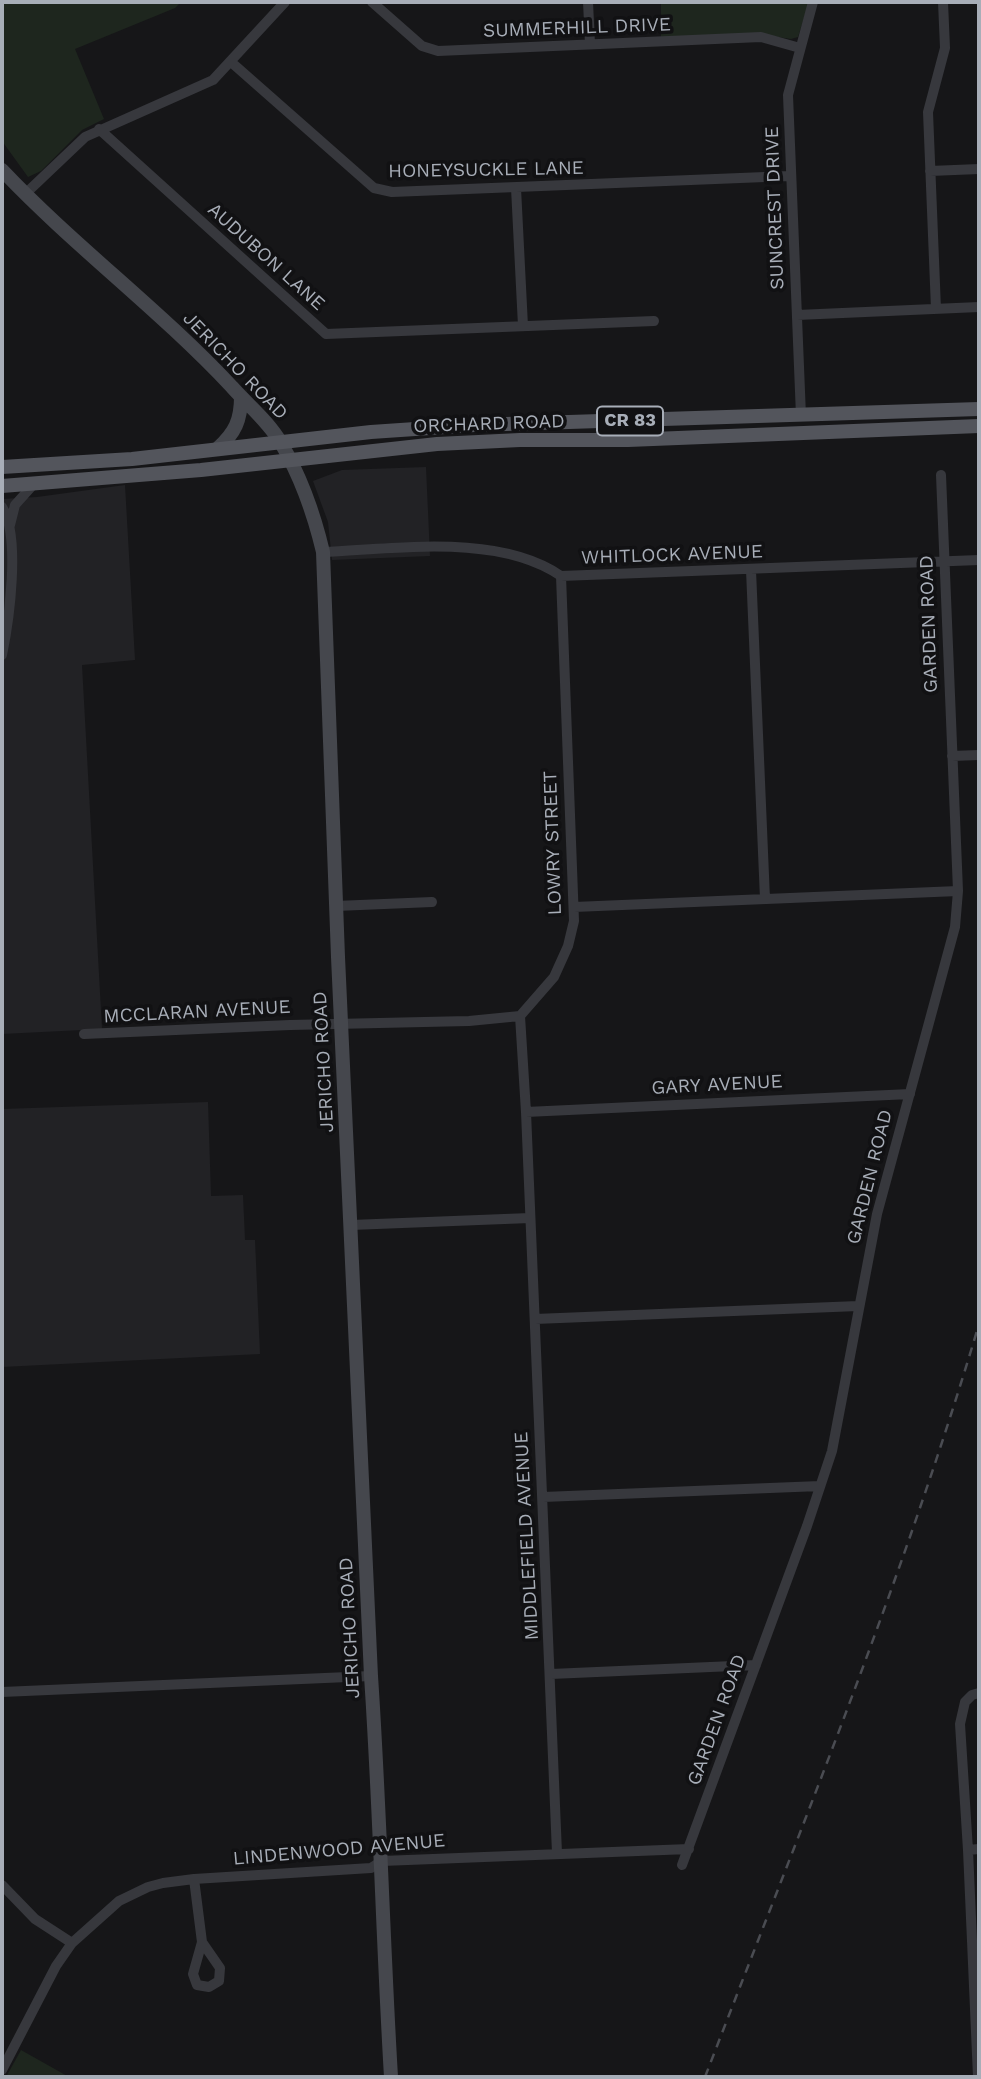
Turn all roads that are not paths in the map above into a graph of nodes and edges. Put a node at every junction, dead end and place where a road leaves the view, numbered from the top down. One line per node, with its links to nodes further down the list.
1 (285, 2): 8 (street)
2 (372, 2): 6 (street, SUMMERHILL DRIVE)
3 (588, 2): 6 (street)
4 (813, 2): 7 (street, SUNCREST DRIVE)
5 (943, 2): 12 (street)
6 (590, 44): 7 (street, SUMMERHILL DRIVE)
7 (800, 48): 13 (street, SUNCREST DRIVE)
8 (231, 62): 9 (street); 14 (street, HONEYSUCKLE LANE)
9 (99, 129): 15 (street); 20 (street, AUDUBON LANE)
10 (979, 169): 12 (street)
11 (2, 170): 15 (main road, JERICHO ROAD)
12 (930, 171): 17 (street)
13 (790, 176): 14 (street, HONEYSUCKLE LANE); 18 (street, SUNCREST DRIVE)
14 (516, 188): 20 (street)
15 (25, 194): 21 (main road, JERICHO ROAD)
16 (979, 307): 17 (street)
17 (936, 309): 18 (street)
18 (797, 315): 23 (street, SUNCREST DRIVE)
19 (654, 321): 20 (street, AUDUBON LANE)
20 (523, 326)
21 (241, 397): 25 (main road, JERICHO ROAD); 26 (main road)
22 (979, 410): 23 (main road, ORCHARD ROAD / CR 83)
23 (801, 416): 25 (main road, ORCHARD ROAD / CR 83)
24 (979, 426): 27 (main road, ORCHARD ROAD / CR 83)
25 (280, 442): 26 (main road, ORCHARD ROAD / CR 83); 27 (main road, JERICHO ROAD)
26 (218, 448): 28 (main road, ORCHARD ROAD / CR 83)
27 (289, 459): 30 (main road, ORCHARD ROAD / CR 83); 34 (main road, JERICHO ROAD)
28 (2, 467)
29 (941, 475): 36 (street, GARDEN ROAD)
30 (33, 485): 31 (main road, ORCHARD ROAD / CR 83); 33 (street)
31 (2, 486)
32 (2, 506): 33 (street)
33 (9, 526): 39 (street)
34 (323, 552): 38 (street, WHITLOCK AVENUE); 45 (main road, JERICHO ROAD)
35 (979, 560): 36 (street, WHITLOCK AVENUE)
36 (944, 561): 37 (street, WHITLOCK AVENUE); 41 (street, GARDEN ROAD)
37 (751, 570): 38 (street, WHITLOCK AVENUE); 43 (street)
38 (561, 576): 46 (street, LOWRY STREET)
39 (2, 655)
40 (979, 755): 41 (street)
41 (952, 756): 42 (street, GARDEN ROAD)
42 (958, 891): 43 (street); 50 (street, GARDEN ROAD)
43 (765, 899): 46 (street)
44 (432, 902): 45 (street)
45 (336, 906): 48 (main road, JERICHO ROAD)
46 (574, 907): 47 (street, LOWRY STREET)
47 (520, 1016): 48 (street, MCCLARAN AVENUE); 51 (street)
48 (342, 1023): 49 (street, MCCLARAN AVENUE); 53 (main road, JERICHO ROAD)
49 (84, 1034)
50 (909, 1094): 51 (street, GARY AVENUE); 54 (street, GARDEN ROAD)
51 (526, 1112): 52 (street)
52 (530, 1218): 53 (street); 55 (street, MIDDLEFIELD AVENUE)
53 (351, 1225): 60 (main road, JERICHO ROAD)
54 (858, 1306): 55 (street); 56 (street, GARDEN ROAD)
55 (535, 1319): 57 (street, MIDDLEFIELD AVENUE)
56 (820, 1486): 57 (street); 58 (street, GARDEN ROAD)
57 (543, 1496): 59 (street, MIDDLEFIELD AVENUE)
58 (756, 1665): 59 (street); 63 (street, GARDEN ROAD)
59 (551, 1674): 65 (street, MIDDLEFIELD AVENUE)
60 (370, 1676): 61 (street); 66 (main road, JERICHO ROAD)
61 (2, 1692)
62 (979, 1693): 64 (street)
63 (689, 1849): 65 (street, LINDENWOOD AVENUE); 67 (street, GARDEN ROAD)
64 (974, 1850): 74 (street)
65 (557, 1853): 66 (street, LINDENWOOD AVENUE)
66 (382, 1861): 68 (street, LINDENWOOD AVENUE); 73 (main road, JERICHO ROAD)
67 (682, 1865)
68 (194, 1879): 70 (street); 71 (street, LINDENWOOD AVENUE)
69 (2, 1885): 71 (street)
70 (202, 1942)
71 (72, 1943): 72 (street, LINDENWOOD AVENUE)
72 (2, 2070)
73 (391, 2077)
74 (978, 2077)

